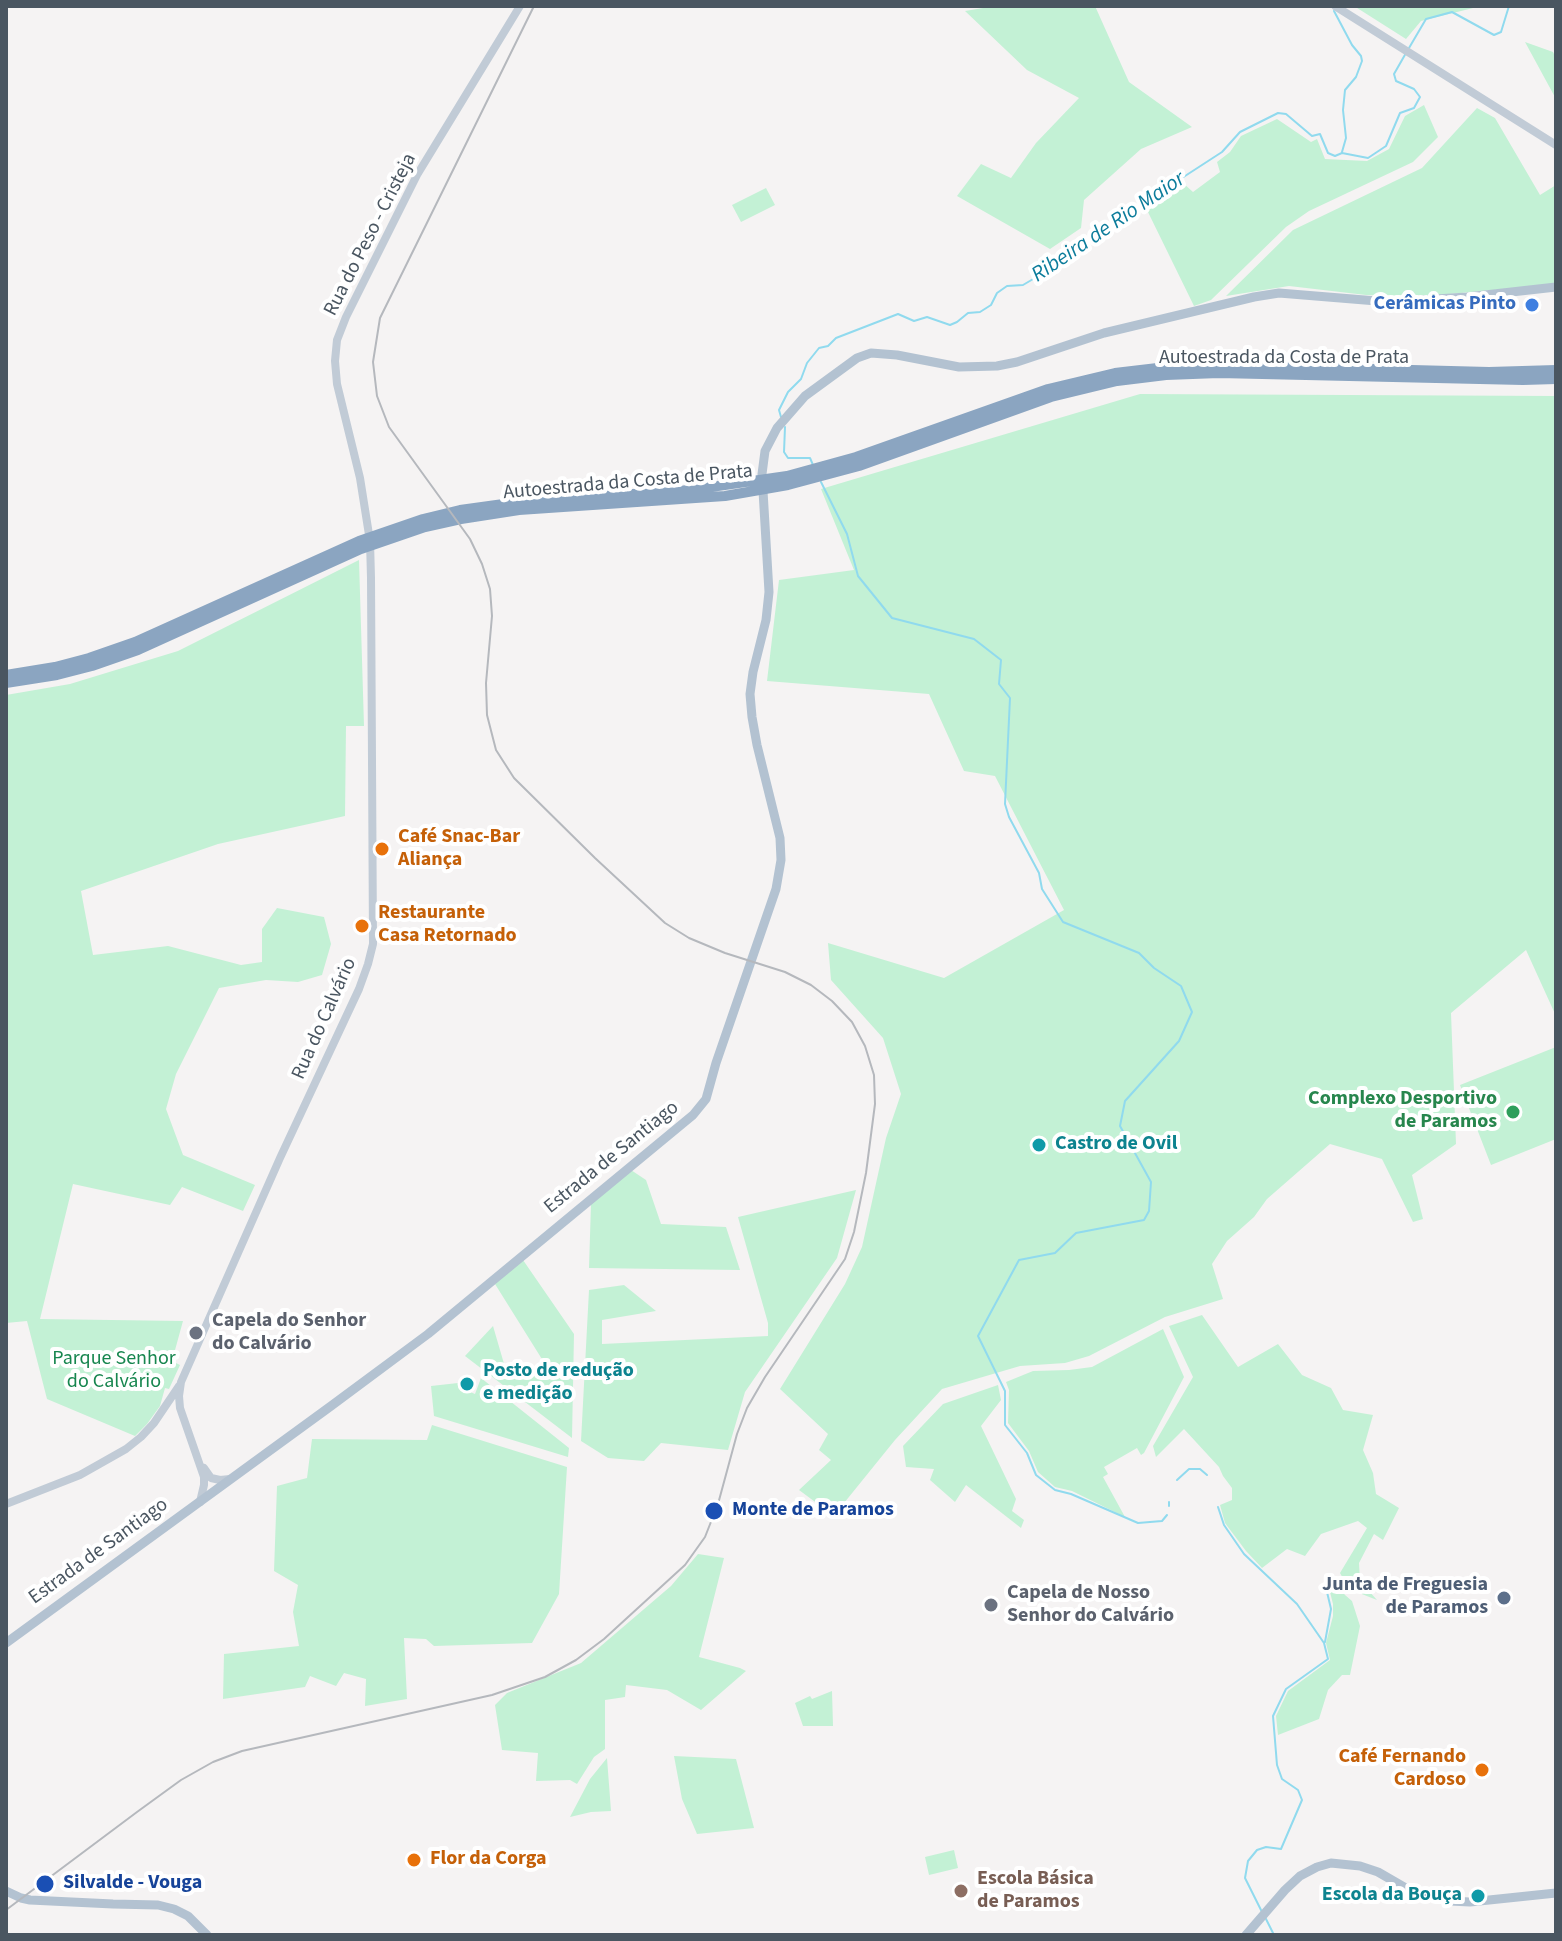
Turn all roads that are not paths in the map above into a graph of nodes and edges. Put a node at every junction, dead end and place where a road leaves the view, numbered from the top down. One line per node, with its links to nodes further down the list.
1 (520, 6): 9 (main road, Rua do Peso - Cristeja)
2 (1335, 6): 3 (main road)
3 (1556, 145)
4 (1556, 287): 16 (main road, Estrada de Santiago)
5 (1556, 370): 7 (highway, Autoestrada da Costa de Prata)
6 (1556, 379): 7 (highway, Autoestrada da Costa de Prata)
7 (858, 462): 8 (highway, Autoestrada da Costa de Prata)
8 (724, 491): 10 (highway, Autoestrada da Costa de Prata); 11 (highway, Autoestrada da Costa de Prata)
9 (366, 513): 12 (main road, Rua do Calvário)
10 (6, 675)
11 (6, 683)
12 (181, 1382): 13 (main road); 14 (main road, Rua do Calvário)
13 (160, 1413): 14 (main road); 19 (main road)
14 (183, 1419): 15 (main road, Rua do Calvário)
15 (208, 1477): 16 (main road); 17 (main road, Rua do Calvário); 18 (main road)
16 (230, 1479): 17 (main road, Estrada de Santiago)
17 (212, 1493): 18 (main road, Estrada de Santiago)
18 (200, 1502): 20 (main road, Estrada de Santiago)
19 (6, 1504)
20 (6, 1643)
21 (6, 1891): 23 (main road)
22 (1556, 1893): 24 (main road)
23 (207, 1935)
24 (1246, 1935)

